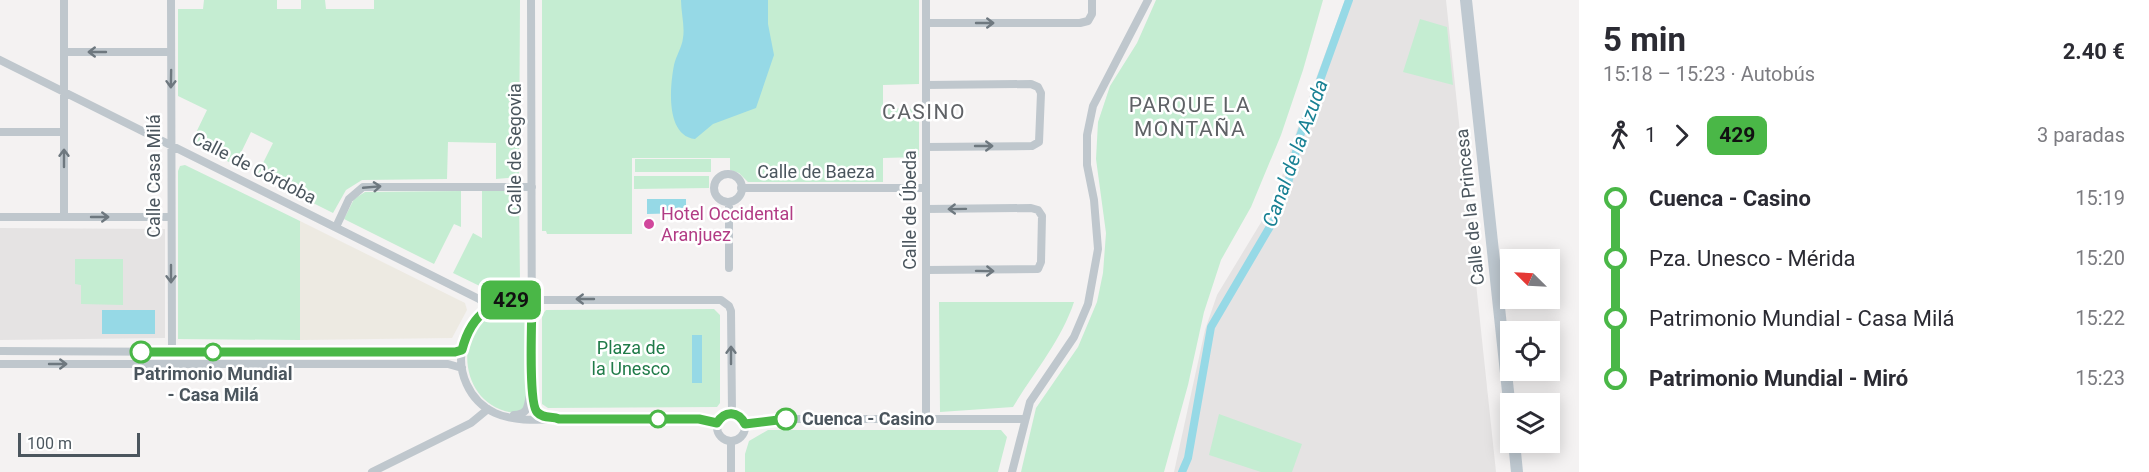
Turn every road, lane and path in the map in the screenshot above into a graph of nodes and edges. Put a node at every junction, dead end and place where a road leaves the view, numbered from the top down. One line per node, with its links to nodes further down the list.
1 (64, 0): 9 (street)
2 (171, 0): 10 (street, Calle Casa Milá)
3 (531, 0): 18 (street, Calle de Segovia)
4 (926, 0): 8 (street, Calle de Úbeda)
5 (1092, 0): 8 (street, one-way to 5)
6 (1148, 0): 45 (street)
7 (1466, 0): 39 (street, Calle de la Princesa)
8 (926, 23): 12 (street, Calle de Úbeda)
9 (64, 52): 10 (street, one-way to 9); 13 (street)
10 (171, 52): 16 (street, Calle Casa Milá, one-way to 16)
11 (0, 60): 13 (street, Calle de Córdoba)
12 (926, 85): 17 (street, Calle de Úbeda); 17 (street, one-way to 12)
13 (64, 92): 15 (street); 16 (street, Calle de Córdoba)
14 (0, 132): 15 (street)
15 (64, 132): 24 (street, one-way to 15)
16 (170, 144): 25 (street, Calle Casa Milá); 26 (street, Calle de Córdoba)
17 (926, 147): 20 (street, Calle de Úbeda)
18 (532, 187): 26 (street, one-way to 18); 29 (street, Calle de Segovia)
19 (741, 188): 20 (street, Calle de Baeza); 21 (street, Calle de Baeza); 21 (street, Calle de Baeza)
20 (926, 188): 22 (street, Calle de Úbeda)
21 (729, 202): 27 (street)
22 (926, 209): 28 (street, Calle de Úbeda); 28 (street, one-way to 22)
23 (0, 217): 24 (street)
24 (64, 217): 25 (street, one-way to 25)
25 (171, 217): 35 (street, Calle Casa Milá, one-way to 35)
26 (336, 227): 31 (street, Calle de Córdoba)
27 (729, 268)
28 (927, 270): 44 (street, Calle de Úbeda)
29 (532, 299): 30 (street); 32 (street); 41 (street, one-way to 29)
30 (515, 300): 31 (street); 32 (street)
31 (490, 308): 33 (street)
32 (532, 331): 38 (street)
33 (462, 350): 35 (street); 37 (street)
34 (0, 351): 35 (street)
35 (172, 352)
36 (0, 364): 37 (street, one-way to 37)
37 (462, 368): 40 (street)
38 (532, 390): 42 (street); 43 (street)
39 (1508, 393)
40 (488, 409): 42 (street); 50 (street)
41 (732, 413): 46 (street); 47 (street)
42 (505, 416): 43 (street)
43 (559, 419): 46 (street)
44 (926, 419): 45 (street); 47 (street)
45 (1023, 419): 52 (street)
46 (717, 423): 48 (street)
47 (745, 424): 48 (street)
48 (731, 442): 51 (street)
49 (1515, 453): 53 (street)
50 (372, 472)
51 (731, 472)
52 (1012, 472)
53 (1517, 472)

